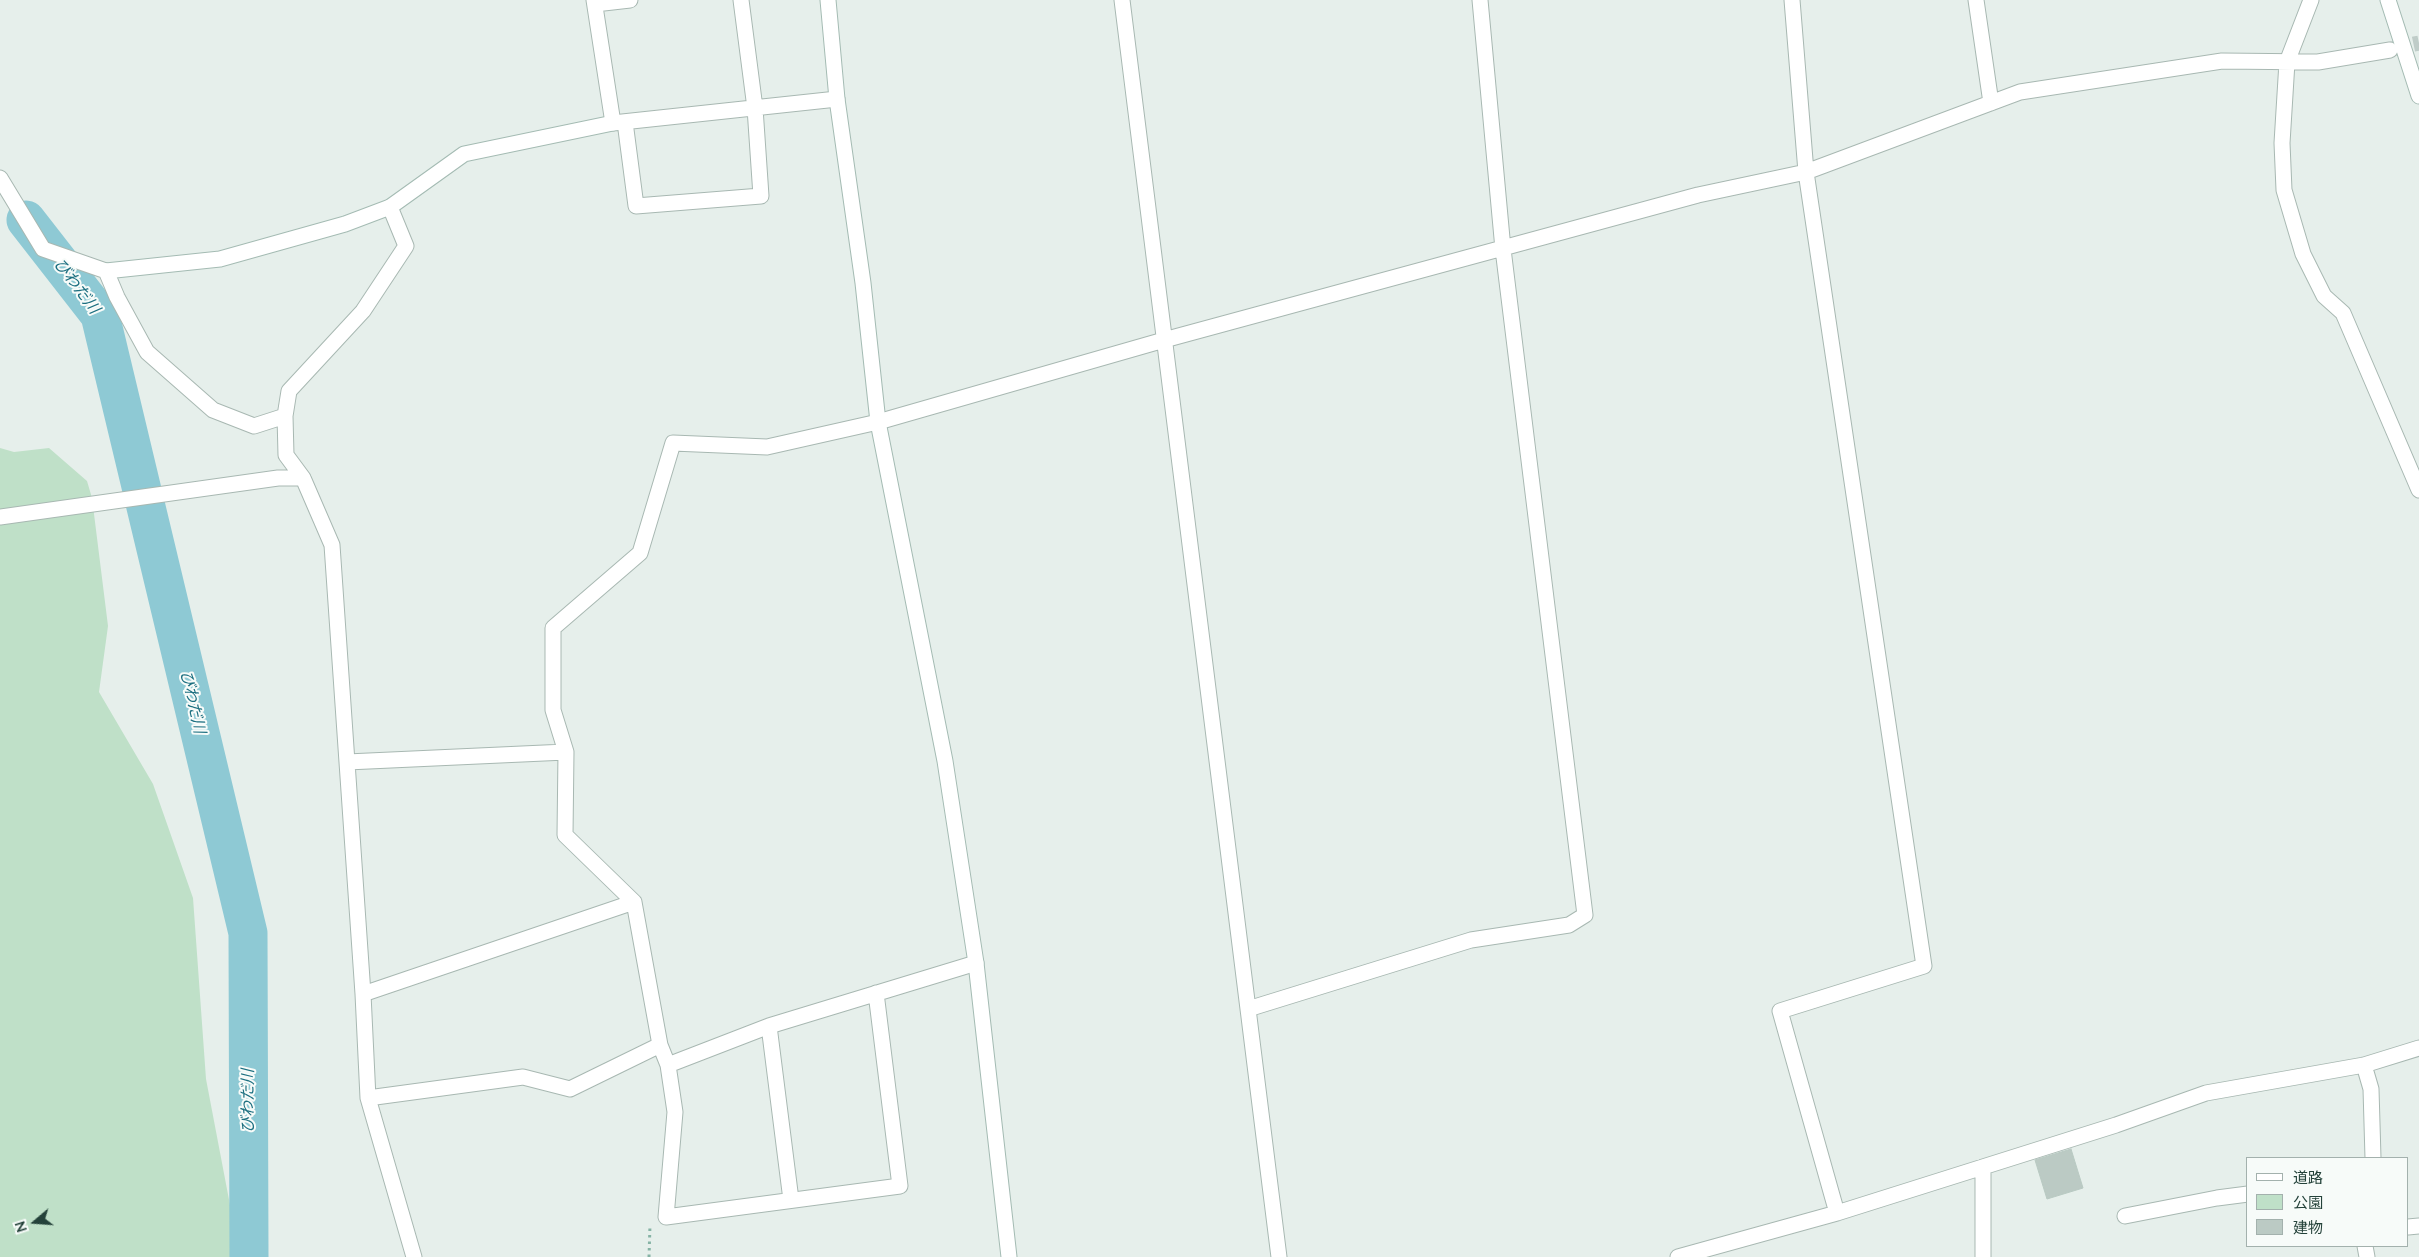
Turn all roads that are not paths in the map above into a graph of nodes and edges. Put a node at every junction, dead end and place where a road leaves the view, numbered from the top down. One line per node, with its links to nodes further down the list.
1 (630, 0): 10 (street)
2 (741, 0): 16 (street)
3 (828, 0): 14 (street)
4 (1122, 0): 23 (street)
5 (1480, 0): 21 (street)
6 (1792, 0): 18 (street)
7 (1976, 0): 15 (street)
8 (2311, 0): 12 (street)
9 (2388, 0): 13 (street)
10 (595, 2): 17 (street)
11 (2390, 50): 12 (street)
12 (2287, 62): 15 (street); 27 (street)
13 (2419, 96)
14 (837, 99): 16 (street); 25 (street)
15 (1991, 103): 18 (street)
16 (755, 108): 17 (street); 17 (street)
17 (619, 123): 20 (street)
18 (1806, 172): 21 (street); 46 (street)
19 (0, 178): 22 (street)
20 (390, 207): 22 (street); 24 (street)
21 (1503, 249): 23 (street); 35 (street)
22 (106, 271): 24 (street)
23 (1164, 340): 25 (street); 35 (street)
24 (285, 416): 26 (street)
25 (878, 422): 29 (street); 32 (street)
26 (303, 478): 28 (street); 30 (street)
27 (2419, 490)
28 (0, 517)
29 (566, 752): 30 (street); 31 (street)
30 (347, 762): 34 (street)
31 (634, 902): 34 (street); 37 (street)
32 (976, 963): 33 (street); 49 (street)
33 (876, 993): 36 (street); 45 (street)
34 (363, 994): 41 (street)
35 (1248, 1009): 50 (street)
36 (769, 1026): 39 (street); 45 (street)
37 (660, 1045): 39 (street); 41 (street)
38 (2419, 1048): 40 (street)
39 (668, 1065): 45 (street)
40 (2364, 1065): 42 (street); 43 (street)
41 (368, 1098): 48 (street)
42 (2373, 1157)
43 (1983, 1167): 46 (street); 52 (street)
44 (2246, 1194): 47 (street)
45 (791, 1200)
46 (1837, 1213): 51 (street)
47 (2125, 1216)
48 (414, 1257)
49 (1009, 1257)
50 (1279, 1257)
51 (1678, 1257)
52 (1983, 1257)

